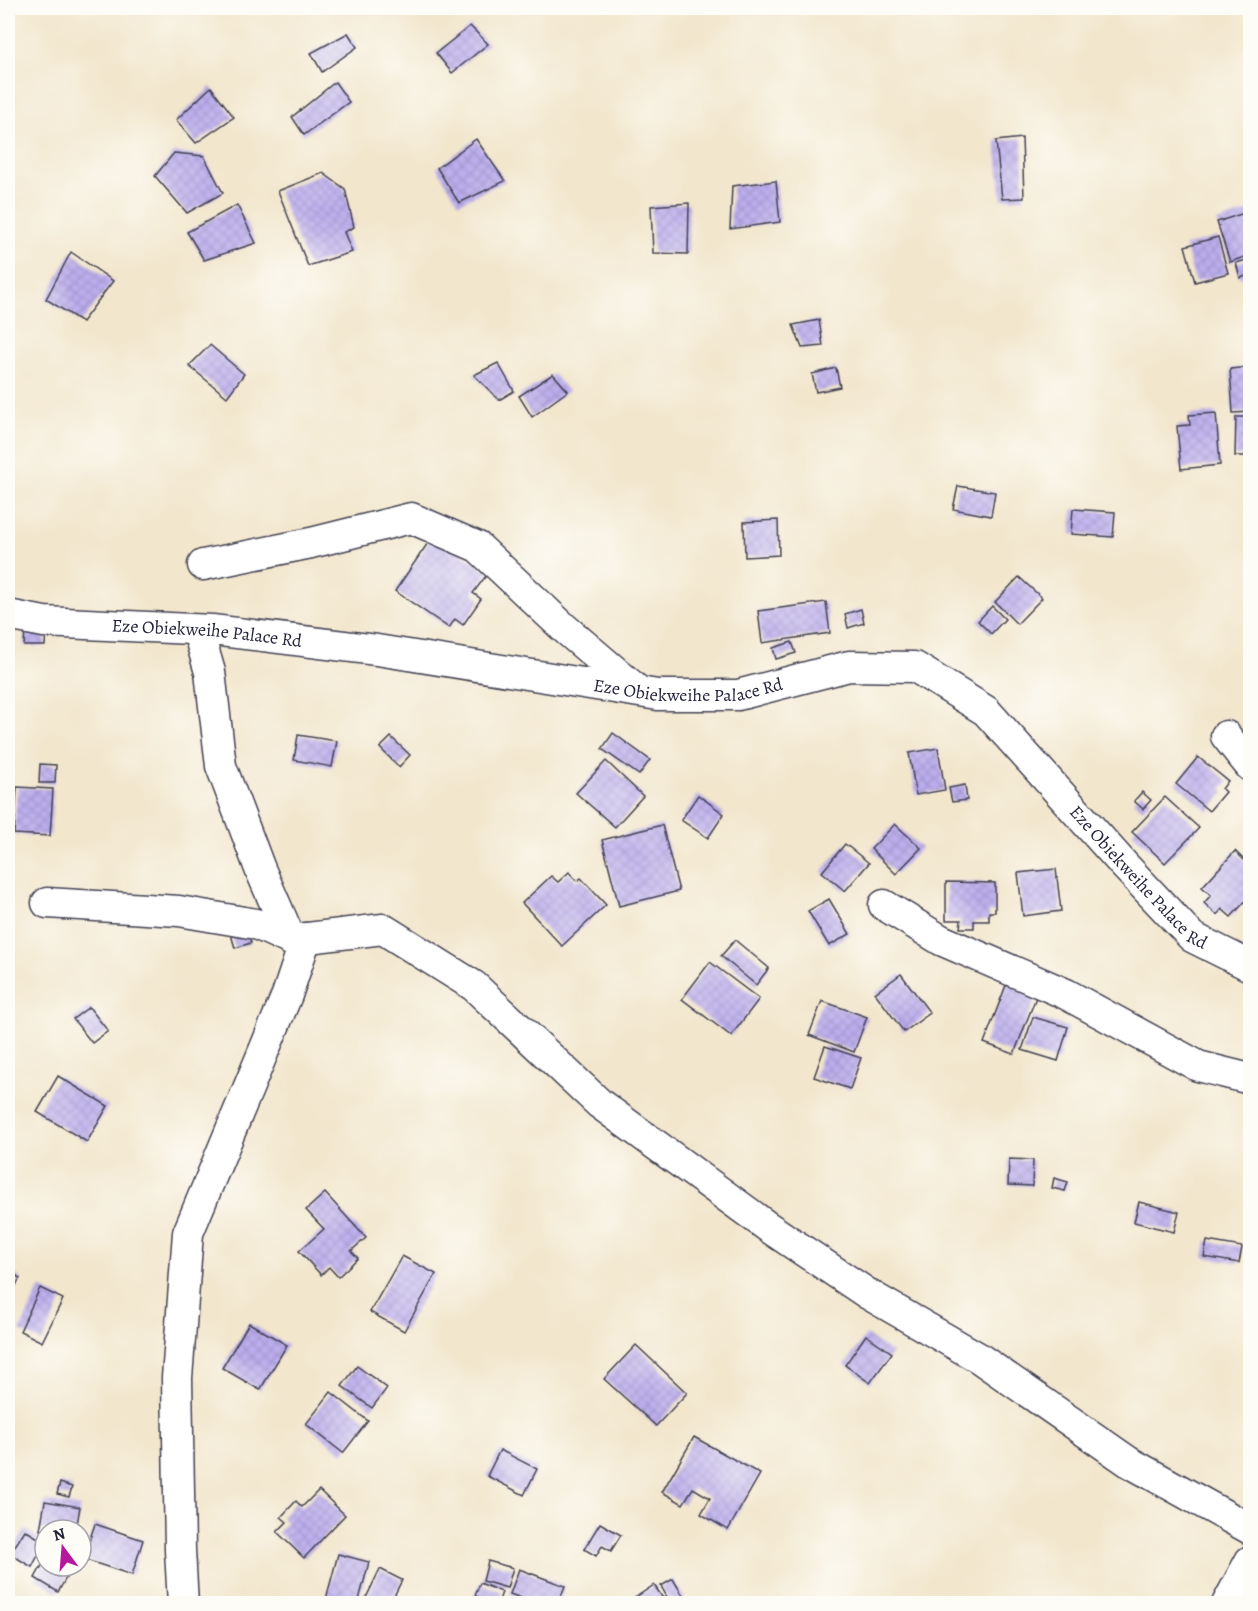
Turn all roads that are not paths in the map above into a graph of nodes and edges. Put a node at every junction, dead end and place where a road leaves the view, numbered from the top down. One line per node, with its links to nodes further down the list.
1 (203, 566): 4 (street)
2 (8, 615): 3 (street, Eze Obiekweihe Palace Rd)
3 (198, 631): 4 (street, Eze Obiekweihe Palace Rd); 9 (street)
4 (638, 691): 10 (street, Eze Obiekweihe Palace Rd)
5 (1226, 736): 6 (street)
6 (1251, 766)
7 (47, 903): 9 (street)
8 (884, 905): 11 (street)
9 (298, 939): 12 (street); 14 (street)
10 (1251, 966)
11 (1251, 1079)
12 (1251, 1529)
13 (1251, 1562): 15 (street)
14 (183, 1604)
15 (1227, 1604)

